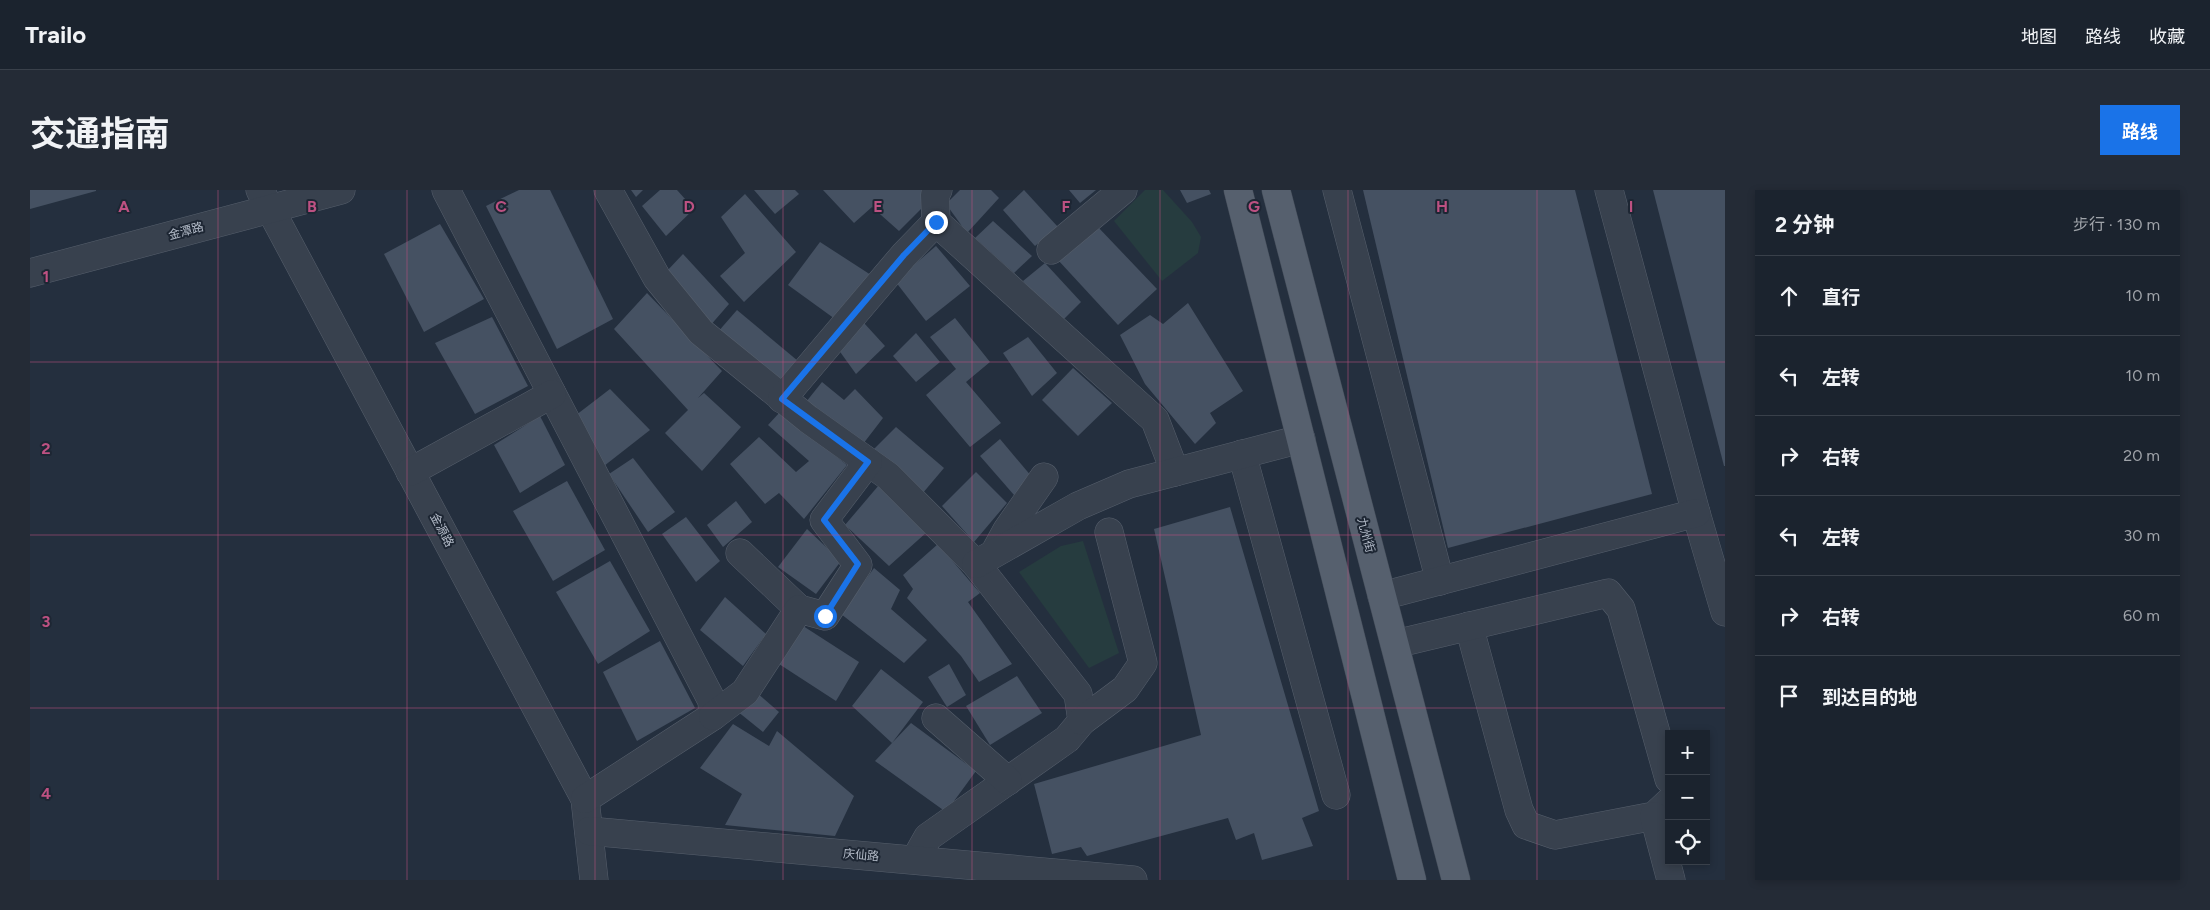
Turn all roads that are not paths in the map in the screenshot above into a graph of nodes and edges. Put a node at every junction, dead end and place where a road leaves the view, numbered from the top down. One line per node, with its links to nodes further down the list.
1 (341, 190): 10 (street, 金潭路)
2 (446, 190): 14 (street)
3 (608, 190): 15 (street)
4 (938, 190): 11 (street)
5 (1123, 190): 12 (street)
6 (1238, 190): 16 (main road)
7 (1276, 190): 27 (main road, 九州街)
8 (1337, 190): 26 (street)
9 (1609, 190): 22 (street)
10 (265, 199): 13 (street, 金潭路); 19 (street, 金源路)
11 (936, 222): 15 (street); 20 (street)
12 (1051, 250)
13 (30, 273)
14 (552, 394): 19 (street); 32 (street)
15 (782, 399): 18 (street)
16 (1301, 439): 17 (street); 44 (main road)
17 (1242, 454): 20 (street); 37 (street)
18 (868, 462): 25 (street); 28 (street)
19 (410, 472): 38 (street, 金源路)
20 (1175, 472): 25 (street)
21 (1044, 477): 25 (street)
22 (1696, 513): 26 (street); 29 (street)
23 (1109, 532): 34 (street)
24 (740, 553): 28 (street)
25 (985, 559): 34 (street)
26 (1440, 580): 27 (street)
27 (1382, 596): 31 (main road, 九州街)
28 (800, 609): 32 (street)
29 (1725, 612)
30 (1469, 626): 31 (street); 35 (street); 39 (street)
31 (1395, 644): 45 (main road, 九州街)
32 (712, 716): 38 (street)
33 (936, 718): 36 (street)
34 (1082, 721): 36 (street)
35 (1668, 775)
36 (1008, 781): 41 (street)
37 (1336, 795)
38 (585, 799): 40 (street, 金源路)
39 (1661, 809): 46 (street)
40 (588, 831): 41 (street, 庆仙路); 42 (street, 金源路)
41 (915, 860): 43 (street, 庆仙路)
42 (594, 880)
43 (1133, 880)
44 (1412, 880)
45 (1456, 880)
46 (1671, 880)

